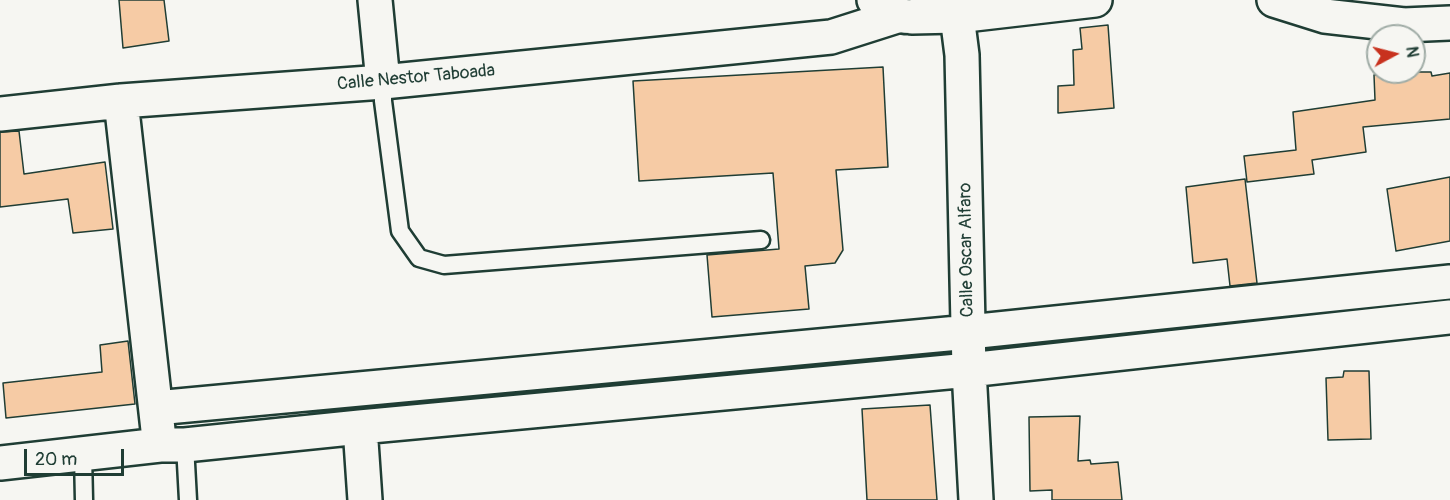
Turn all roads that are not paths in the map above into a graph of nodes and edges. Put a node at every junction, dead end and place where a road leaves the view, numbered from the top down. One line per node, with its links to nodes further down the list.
1 (375, 0): 9 (street)
2 (859, 0): 8 (street)
3 (1095, 0): 5 (street, Calle Nestor Taboada)
4 (1274, 0): 7 (street)
5 (952, 5): 6 (street, Calle Nestor Taboada); 15 (street, Calle Oscar Alfaro)
6 (894, 11): 8 (street, Calle Nestor Taboada)
7 (1450, 23)
8 (831, 37): 9 (street, Calle Nestor Taboada)
9 (382, 82): 10 (street, Calle Nestor Taboada); 12 (lane)
10 (121, 101): 11 (street, Calle Nestor Taboada); 17 (street)
11 (0, 114)
12 (760, 240)
13 (1450, 282): 15 (street)
14 (1450, 316): 16 (street)
15 (969, 332): 16 (street, Calle Oscar Alfaro); 17 (street)
16 (969, 370): 18 (street); 25 (street, Calle Oscar Alfaro)
17 (156, 408): 19 (street)
18 (360, 427): 19 (street); 24 (street)
19 (172, 445): 20 (street); 23 (lane)
20 (83, 455): 21 (street); 22 (lane)
21 (0, 463)
22 (84, 500)
23 (188, 500)
24 (365, 500)
25 (976, 500)

